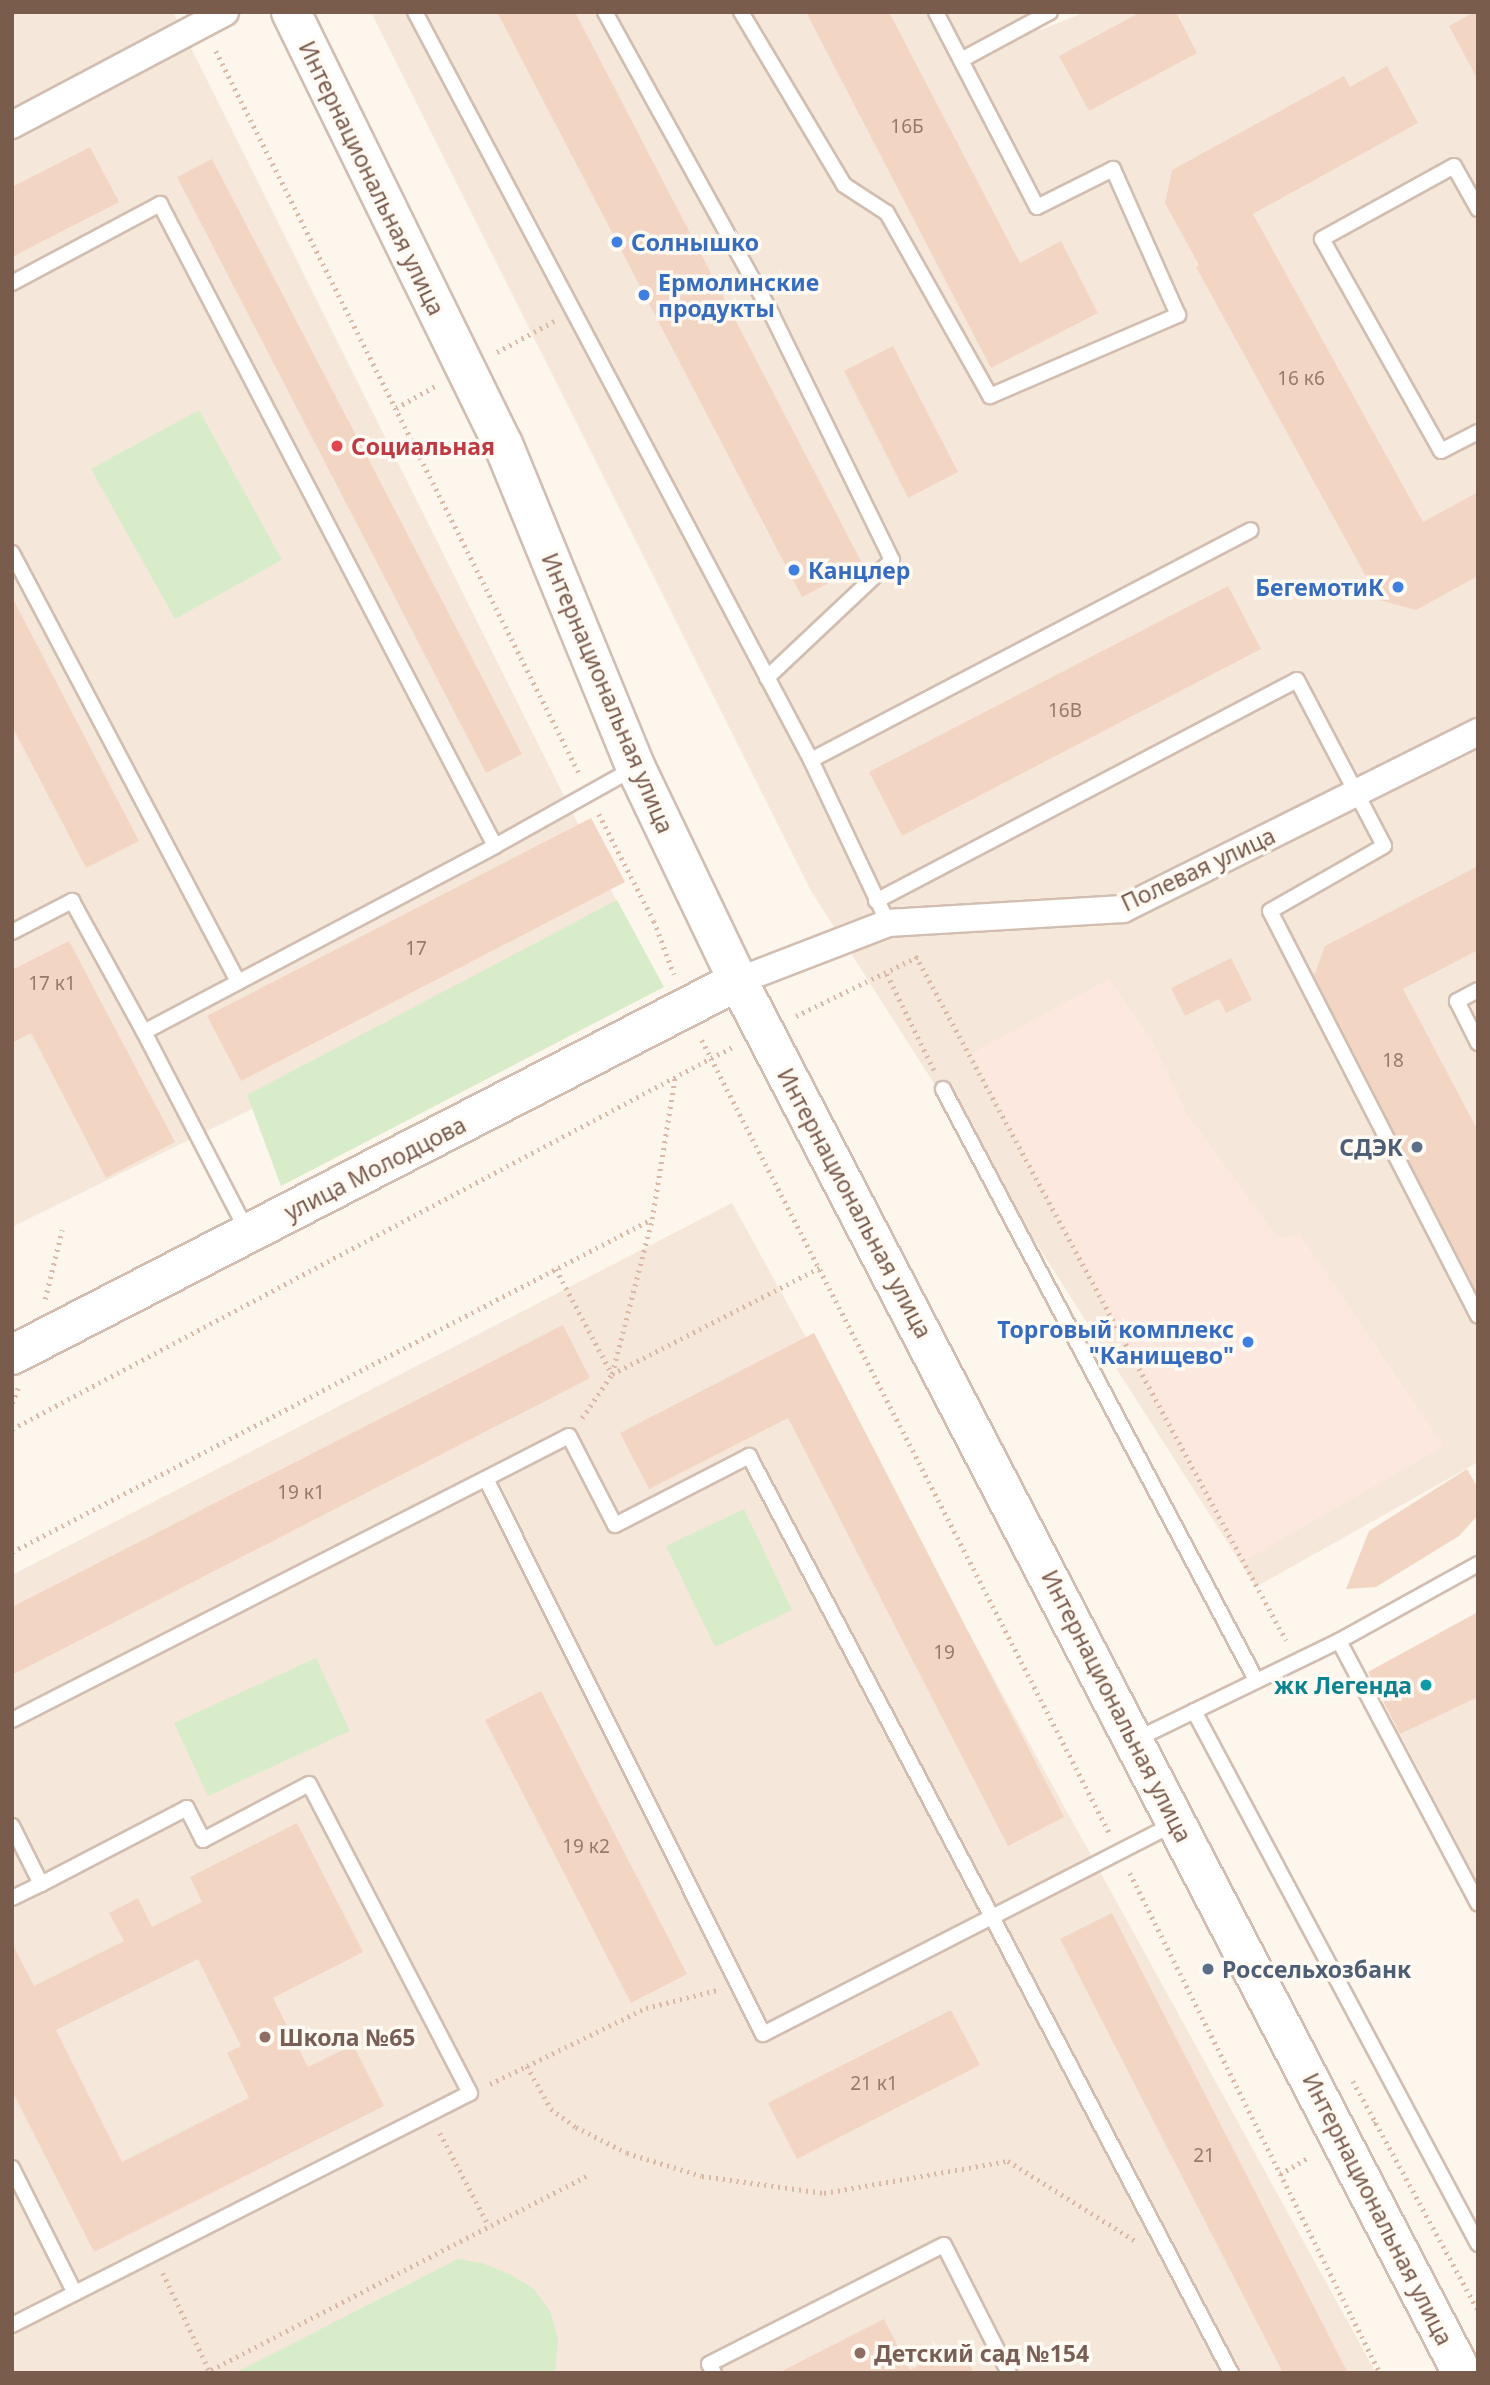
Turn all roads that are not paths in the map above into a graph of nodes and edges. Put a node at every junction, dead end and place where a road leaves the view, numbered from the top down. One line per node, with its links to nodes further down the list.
1 (292, 12): 18 (main road, Интернациональная улица)
2 (415, 12): 15 (lane)
3 (605, 12): 15 (lane)
4 (741, 12): 8 (lane)
5 (936, 12): 8 (lane)
6 (1050, 12): 8 (lane)
7 (214, 18): 9 (street)
8 (961, 60)
9 (12, 125)
10 (1478, 209): 12 (lane)
11 (12, 283): 20 (lane)
12 (1478, 432)
13 (1251, 530): 17 (lane)
14 (12, 553): 24 (lane)
15 (768, 678): 17 (lane)
16 (1478, 732): 19 (street, Полевая улица)
17 (811, 760): 21 (lane)
18 (636, 768): 20 (lane); 23 (main road, Интернациональная улица)
19 (1357, 794): 21 (street, Полевая улица); 21 (lane); 30 (lane)
20 (495, 846): 24 (lane)
21 (882, 912): 23 (street, Полевая улица)
22 (12, 932): 26 (lane)
23 (738, 981): 29 (main road, улица Молодцова); 38 (main road, Интернациональная улица)
24 (238, 982): 26 (lane)
25 (1478, 990): 27 (lane)
26 (144, 1031): 29 (lane)
27 (1478, 1043)
28 (943, 1089): 35 (lane)
29 (248, 1234): 31 (main road, улица Молодцова)
30 (1478, 1316)
31 (12, 1355)
32 (486, 1479): 37 (lane); 44 (lane); 44 (lane)
33 (1478, 1564): 34 (lane)
34 (1339, 1641): 35 (lane); 43 (lane)
35 (1256, 1680): 36 (lane)
36 (1194, 1711): 38 (lane); 46 (lane)
37 (12, 1720)
38 (1135, 1740): 39 (main road, Интернациональная улица)
39 (1178, 1823): 44 (lane); 49 (main road, Интернациональная улица)
40 (12, 1826): 41 (lane)
41 (41, 1884): 42 (lane); 47 (lane)
42 (12, 1898)
43 (1478, 1904)
44 (992, 1917): 52 (lane)
45 (12, 2168): 47 (lane)
46 (1478, 2244)
47 (75, 2293): 48 (lane)
48 (12, 2325)
49 (1462, 2363)
50 (714, 2373): 51 (lane)
51 (1009, 2373)
52 (1231, 2373)

